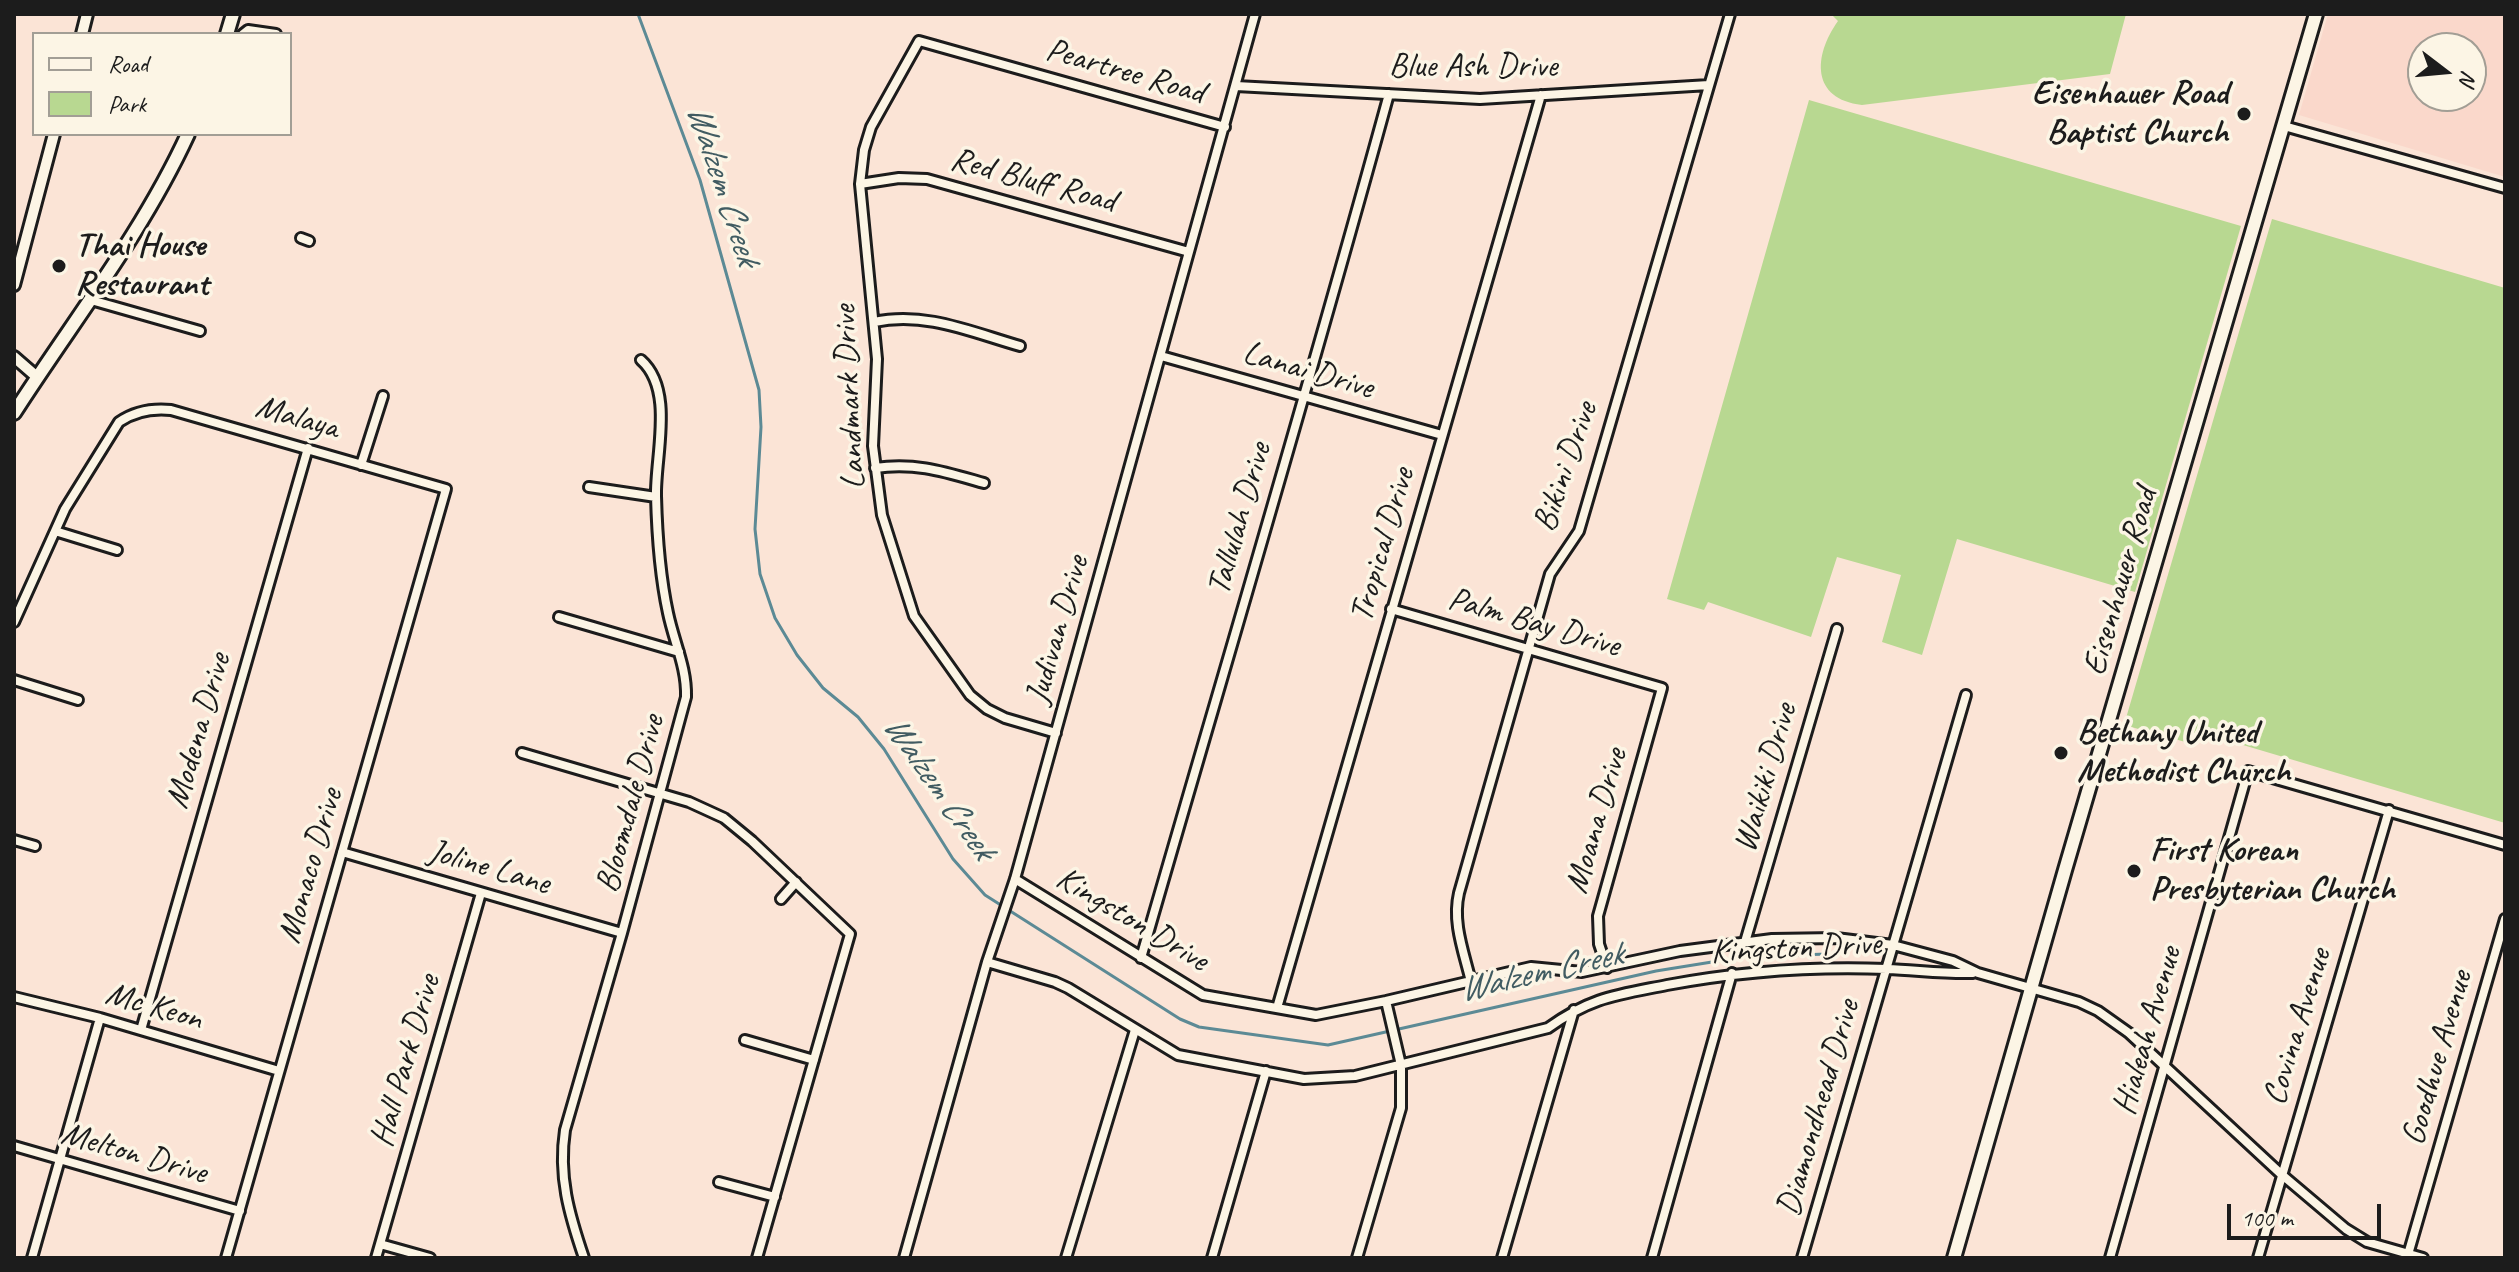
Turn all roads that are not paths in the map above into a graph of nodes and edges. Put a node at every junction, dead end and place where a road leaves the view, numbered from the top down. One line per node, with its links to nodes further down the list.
1 (1255, 14): 6 (street, Judivan Drive)
2 (1730, 14): 5 (street, Bikini Drive)
3 (2316, 14): 9 (main road, Eisenhauer Road)
4 (919, 41): 10 (street, Peartree Road); 13 (street, Landmark Drive)
5 (1709, 85): 8 (street, Blue Ash Drive); 42 (street, Bikini Drive)
6 (1236, 86): 7 (street, Blue Ash Drive); 10 (street, Judivan Drive)
7 (1389, 94): 8 (street, Blue Ash Drive); 26 (street, Tallulah Drive)
8 (1541, 95): 28 (street, Tropical Drive)
9 (2284, 126): 14 (street); 73 (main road, Eisenhauer Road)
10 (1225, 127): 15 (street, Judivan Drive)
11 (53, 136): 16 (street)
12 (187, 136): 17 (main road)
13 (860, 184): 15 (street, Red Bluff Road); 18 (street, Landmark Drive)
14 (2505, 188)
15 (1189, 252): 21 (street, Judivan Drive)
16 (14, 285)
17 (91, 300): 19 (street); 24 (main road)
18 (874, 322): 20 (street); 31 (street, Landmark Drive)
19 (200, 331)
20 (1020, 346)
21 (1161, 356): 26 (street, Lanai Drive); 48 (street, Judivan Drive)
22 (14, 357): 24 (street)
23 (641, 360): 35 (street, Bloomdale Drive)
24 (37, 377): 27 (main road)
25 (383, 396): 30 (street)
26 (1302, 396): 28 (street, Lanai Drive); 64 (street, Tallulah Drive)
27 (14, 413)
28 (1442, 435): 38 (street, Tropical Drive)
29 (308, 448): 30 (street, Malaya); 36 (street, Malaya); 79 (street, Modena Drive)
30 (361, 465): 34 (street, Malaya)
31 (875, 468): 32 (street); 48 (street, Landmark Drive)
32 (984, 483)
33 (589, 487): 35 (street)
34 (446, 489): 55 (street, Monaco Drive)
35 (656, 497): 43 (street, Bloomdale Drive)
36 (55, 531): 37 (street); 40 (street)
37 (117, 550)
38 (1391, 609): 42 (street, Palm Bay Drive); 76 (street, Tropical Drive)
39 (559, 617): 43 (street)
40 (14, 622)
41 (1837, 629): 62 (street, Waikiki Drive)
42 (1528, 648): 45 (street, Palm Bay Drive); 72 (street, Bikini Drive)
43 (679, 652): 50 (street, Bloomdale Drive)
44 (14, 680): 47 (street)
45 (1662, 688): 68 (street, Moana Drive)
46 (1966, 695): 63 (street, Diamondhead Drive)
47 (78, 700)
48 (1056, 733): 56 (street, Judivan Drive)
49 (522, 753): 50 (street)
50 (660, 793): 57 (street); 61 (street, Bloomdale Drive)
51 (2389, 810): 53 (street); 84 (street, Hialeah Avenue); 89 (street, Covina Avenue)
52 (14, 840): 54 (street)
53 (2505, 845)
54 (35, 846)
55 (342, 852): 58 (street, Joline Lane); 85 (street, Monaco Drive)
56 (1015, 879): 64 (street, Kingston Drive); 66 (street, Judivan Drive)
57 (796, 882): 59 (street); 82 (street)
58 (481, 893): 61 (street, Joline Lane); 93 (street, Hall Park Drive)
59 (781, 899)
60 (2505, 919): 65 (street, Goodhue Avenue)
61 (622, 933): 99 (street, Bloomdale Drive)
62 (1745, 942): 63 (street, Kingston Drive); 68 (street, Kingston Drive)
63 (1893, 945): 69 (street, Diamondhead Drive); 71 (street, Kingston Drive)
64 (1141, 958): 76 (street, Kingston Drive)
65 (2494, 959): 67 (street); 94 (street, Goodhue Avenue)
66 (987, 962): 80 (street, Kingston Drive); 101 (street, Judivan Drive)
67 (2505, 962)
68 (1607, 968): 72 (street, Kingston Drive)
69 (1886, 969): 70 (street, Kingston Drive); 71 (street, Kingston Drive); 107 (street, Diamondhead Drive)
70 (1732, 973): 77 (street, Kingston Drive); 106 (street)
71 (1978, 973): 73 (street, Kingston Drive)
72 (1471, 982): 75 (street, Kingston Drive)
73 (2033, 987): 84 (street, Kingston Drive); 108 (main road, Eisenhauer Road)
74 (14, 997): 78 (street, Mc Keon)
75 (1386, 1001): 76 (street, Kingston Drive); 83 (street)
76 (1277, 1008)
77 (1574, 1009): 83 (street, Kingston Drive); 105 (street)
78 (100, 1018): 79 (street, Mc Keon); 88 (street)
79 (141, 1030): 85 (street, Mc Keon)
80 (1135, 1030): 86 (street, Kingston Drive); 102 (street)
81 (745, 1040): 82 (street)
82 (814, 1060): 91 (street)
83 (1401, 1065): 86 (street, Kingston Drive); 104 (street)
84 (2165, 1066): 89 (street, Kingston Drive); 109 (street, Hialeah Avenue)
85 (279, 1071): 92 (street, Monaco Drive)
86 (1266, 1071): 103 (street)
87 (14, 1146): 88 (street, Melton Drive)
88 (60, 1159): 92 (street, Melton Drive); 95 (street)
89 (2281, 1174): 94 (street, Kingston Drive); 110 (street, Covina Avenue)
90 (719, 1182): 91 (street)
91 (775, 1197): 100 (street)
92 (240, 1211): 96 (street, Monaco Drive)
93 (380, 1244): 97 (street, Hall Park Drive); 98 (street)
94 (2408, 1255): 111 (street, Kingston Drive)
95 (32, 1258)
96 (226, 1258)
97 (376, 1258)
98 (430, 1258)
99 (584, 1258)
100 (757, 1258)
101 (904, 1258)
102 (1066, 1258)
103 (1212, 1258)
104 (1357, 1258)
105 (1502, 1258)
106 (1652, 1258)
107 (1802, 1258)
108 (1954, 1258)
109 (2110, 1258)
110 (2258, 1258)
111 (2423, 1258)

